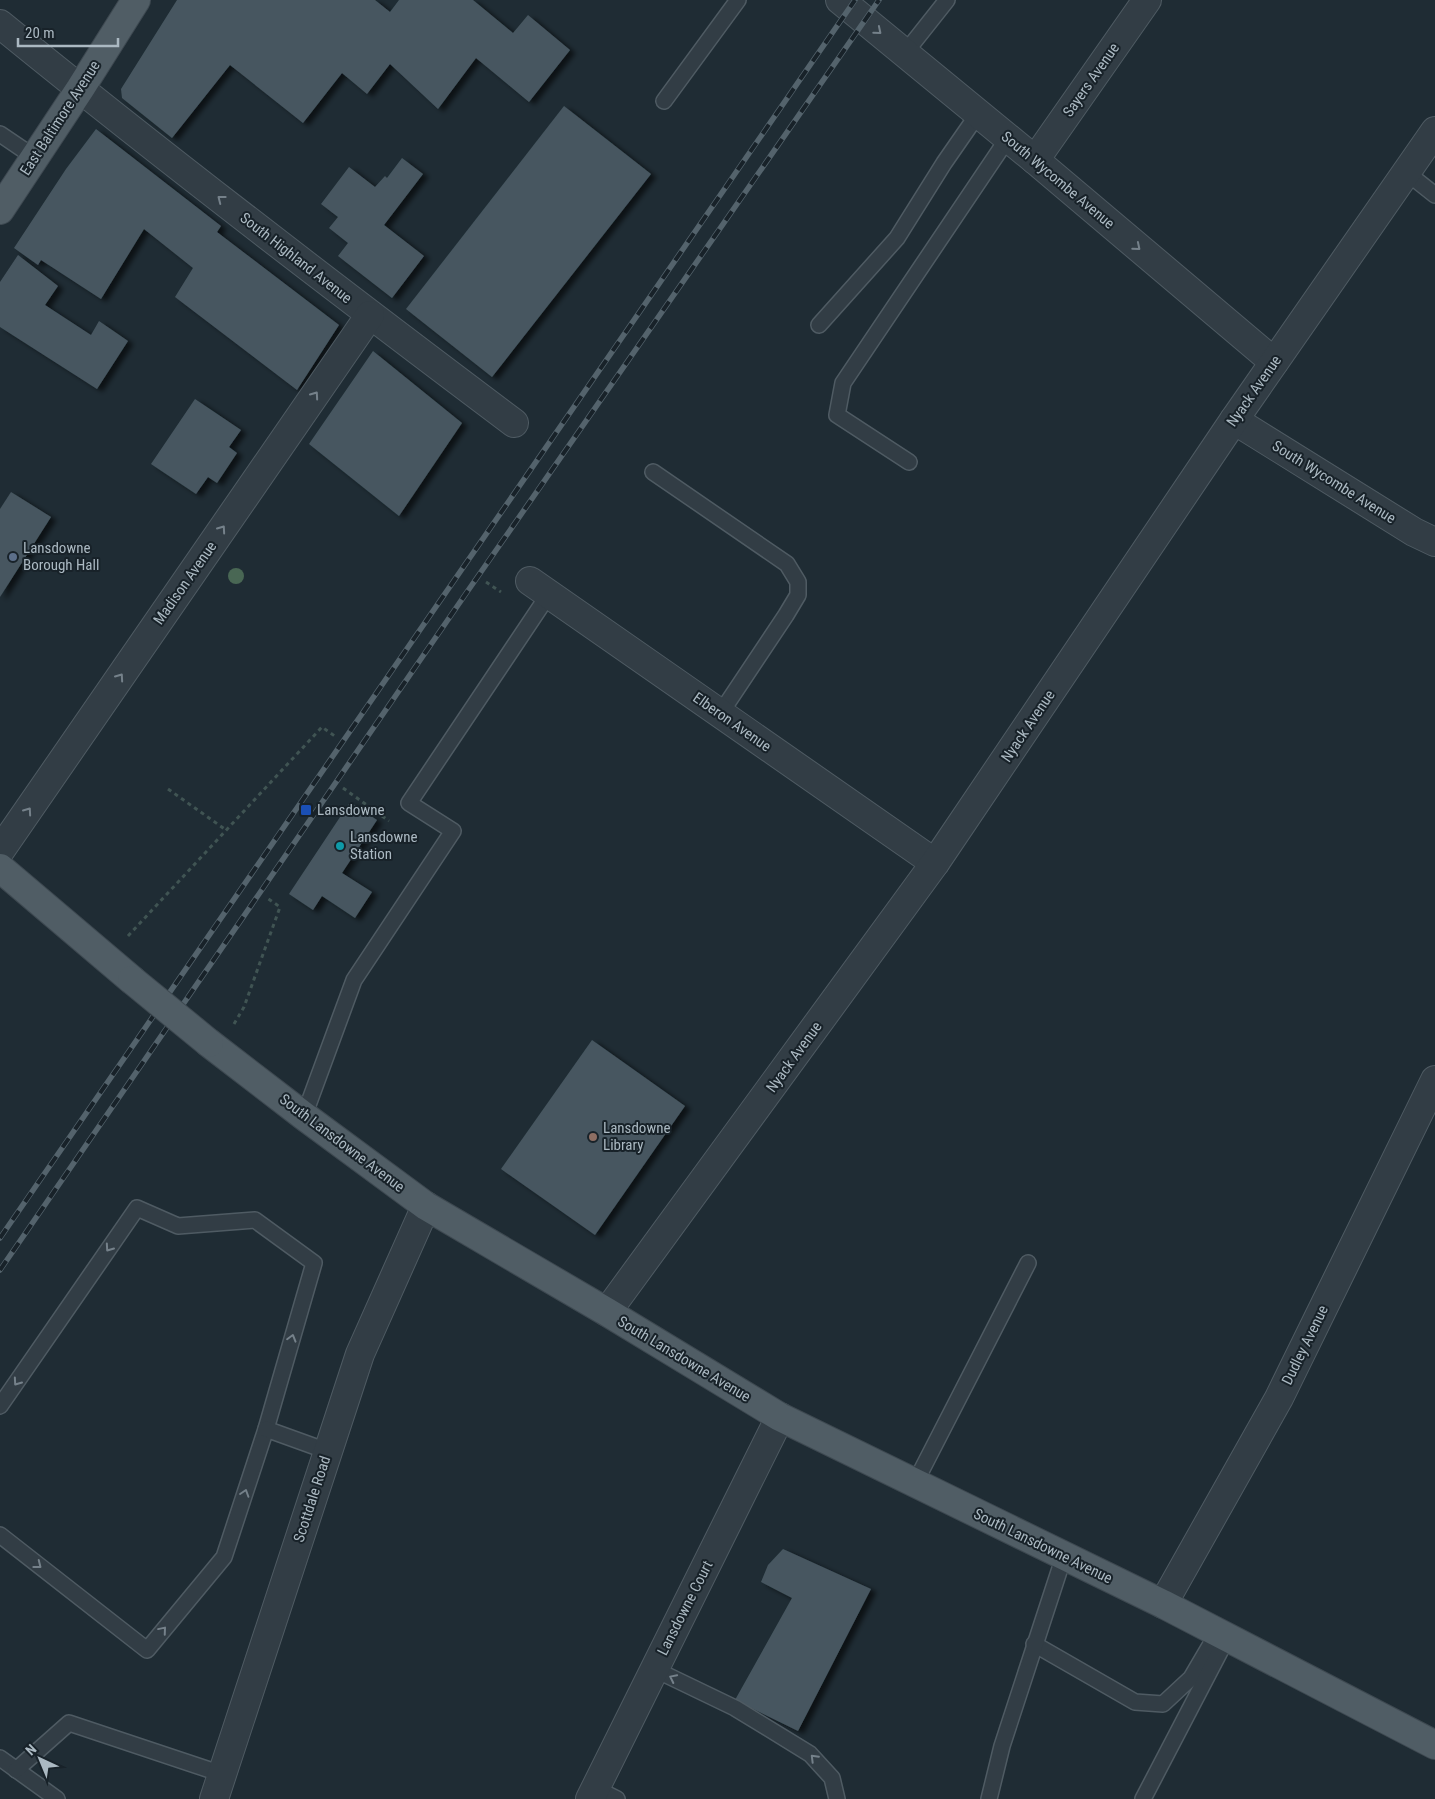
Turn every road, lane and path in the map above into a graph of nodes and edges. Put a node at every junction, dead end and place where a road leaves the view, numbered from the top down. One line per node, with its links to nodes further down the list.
1 (136, 0): 8 (main road, East Baltimore Avenue)
2 (738, 0): 9 (lane)
3 (840, 0): 7 (street, South Wycombe Avenue, one-way to 7)
4 (947, 0): 7 (lane)
5 (1148, 0): 15 (street, Sayers Avenue)
6 (0, 24): 8 (street, South Highland Avenue)
7 (905, 54): 10 (street, South Wycombe Avenue)
8 (80, 89): 14 (main road, East Baltimore Avenue); 19 (street, South Highland Avenue, one-way to 8)
9 (664, 101)
10 (978, 114): 13 (street, South Wycombe Avenue); 20 (lane)
11 (1435, 131): 16 (street, Nyack Avenue)
12 (0, 134): 14 (lane)
13 (1008, 138): 15 (street, South Wycombe Avenue); 24 (lane)
14 (34, 156): 18 (main road, East Baltimore Avenue)
15 (1035, 160): 21 (street, South Wycombe Avenue, one-way to 21)
16 (1406, 172): 17 (lane); 21 (street, Nyack Avenue)
17 (1435, 195)
18 (0, 210)
19 (370, 315): 23 (street, South Highland Avenue); 32 (street, Madison Avenue, one-way to 19)
20 (819, 325)
21 (1274, 362): 22 (street, Nyack Avenue)
22 (1234, 420): 26 (street, South Wycombe Avenue); 33 (street, Nyack Avenue)
23 (514, 423)
24 (909, 462)
25 (653, 472): 28 (lane)
26 (1435, 542)
27 (539, 587): 28 (street, Elberon Avenue); 39 (lane)
28 (720, 714): 33 (street, Elberon Avenue)
29 (336, 737): 31 (path)
30 (168, 789): 31 (path)
31 (226, 830): 36 (path)
32 (0, 851)
33 (935, 863): 42 (street, Nyack Avenue)
34 (0, 868): 36 (main road, South Lansdowne Avenue)
35 (267, 898): 37 (path)
36 (107, 958): 37 (main road, South Lansdowne Avenue, bridge)
37 (213, 1046): 39 (main road, South Lansdowne Avenue)
38 (1435, 1080): 50 (street, Dudley Avenue)
39 (304, 1116): 40 (main road, South Lansdowne Avenue)
40 (426, 1206): 42 (main road, South Lansdowne Avenue); 46 (street, Scottdale Road)
41 (1028, 1262): 47 (lane)
42 (607, 1312): 44 (main road, South Lansdowne Avenue)
43 (0, 1406): 45 (lane, one-way to 43)
44 (780, 1417): 47 (main road, South Lansdowne Avenue); 53 (street, Lansdowne Court)
45 (266, 1429): 46 (lane); 48 (lane, one-way to 45)
46 (327, 1451): 57 (street, Scottdale Road)
47 (916, 1483): 49 (main road, South Lansdowne Avenue)
48 (0, 1535)
49 (1064, 1556): 50 (main road, South Lansdowne Avenue); 52 (lane)
50 (1163, 1604): 51 (main road, South Lansdowne Avenue)
51 (1222, 1635): 52 (lane); 54 (main road, South Lansdowne Avenue); 62 (lane)
52 (1034, 1644): 61 (lane)
53 (654, 1669): 58 (street, Lansdowne Court); 60 (lane, one-way to 53)
54 (1435, 1745)
55 (0, 1758): 56 (lane)
56 (16, 1770): 57 (lane); 59 (lane)
57 (218, 1787)
58 (601, 1795)
59 (56, 1799)
60 (836, 1799)
61 (989, 1799)
62 (1143, 1799)

